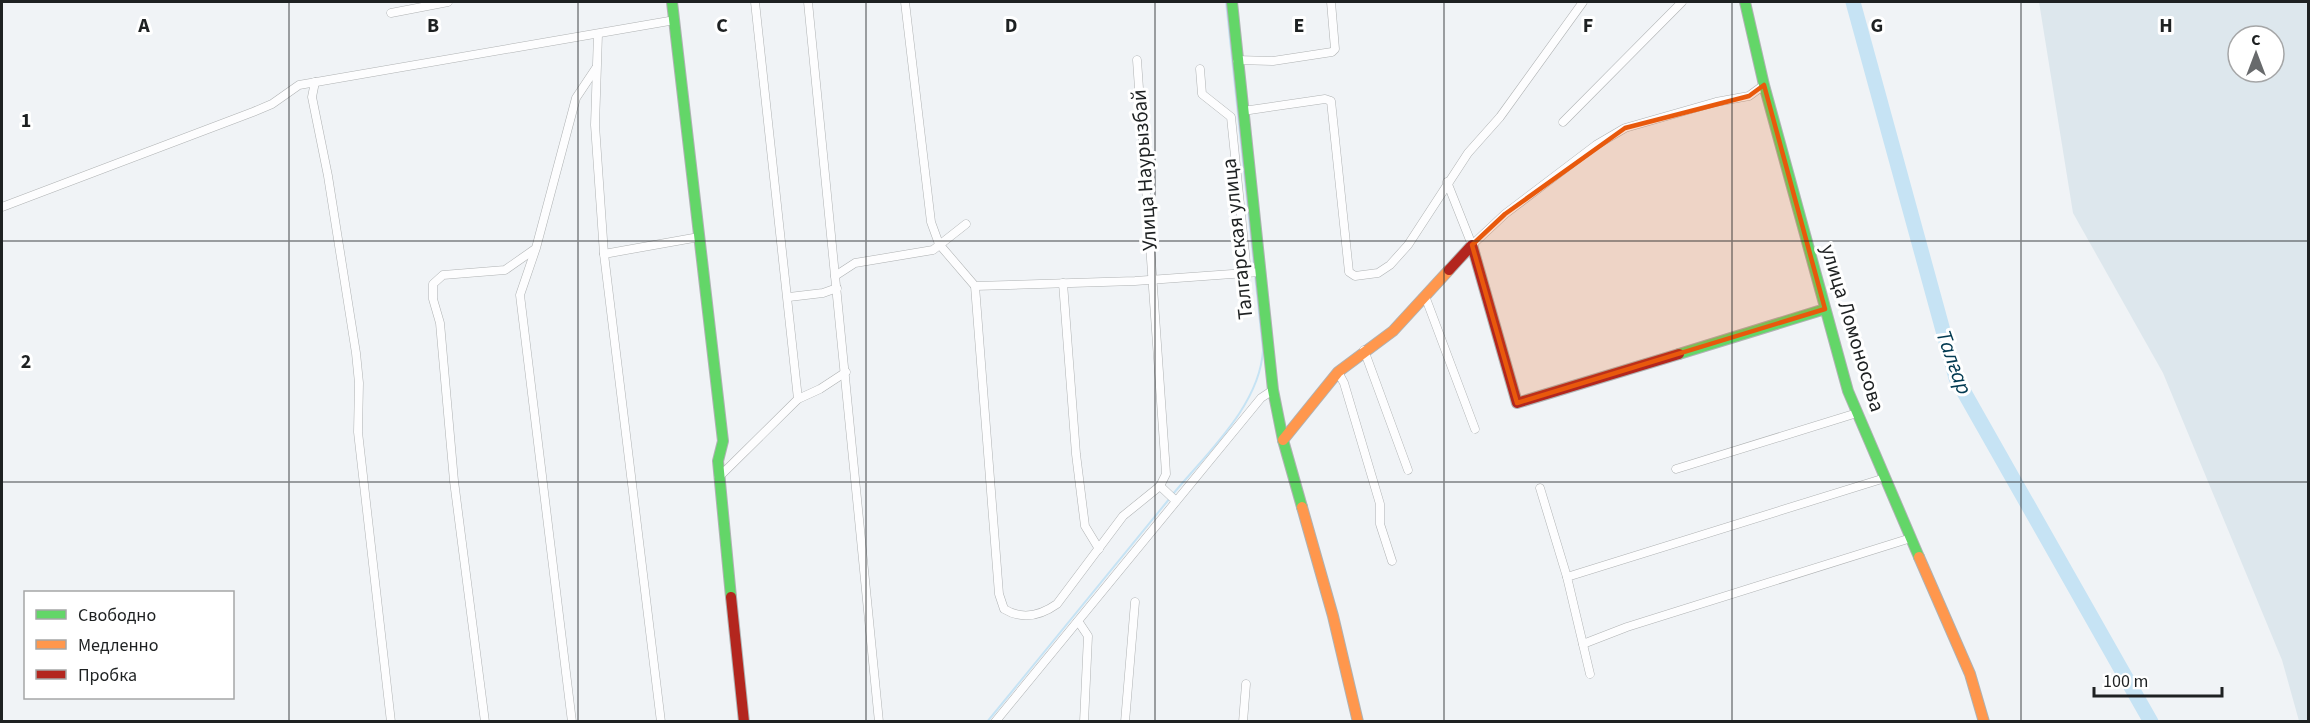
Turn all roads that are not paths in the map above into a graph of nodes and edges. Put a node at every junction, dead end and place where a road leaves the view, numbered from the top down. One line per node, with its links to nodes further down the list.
1 (448, 2): 11 (street)
2 (672, 2): 12 (street)
3 (755, 2): 37 (street)
4 (808, 2): 31 (street)
5 (905, 2): 26 (street)
6 (1232, 2): 15 (street, Талгарская улица)
7 (1331, 2): 15 (street)
8 (1583, 2): 22 (street)
9 (1682, 2): 21 (street)
10 (1746, 2): 19 (street, улица Ломоносова)
11 (391, 13)
12 (675, 20): 13 (street); 25 (street)
13 (598, 34): 16 (street); 18 (street)
14 (1137, 60): 32 (street, Улица Наурызбай)
15 (1237, 60): 20 (street, Талгарская улица)
16 (596, 68): 28 (street); 29 (street)
17 (1200, 69): 30 (street)
18 (315, 82): 23 (street); 63 (street)
19 (1764, 85): 27 (street); 38 (street, улица Ломоносова)
20 (1243, 111): 22 (street); 30 (street, Талгарская улица)
21 (1563, 122)
22 (1447, 182): 27 (street)
23 (2, 207)
24 (966, 224): 26 (street)
25 (699, 237): 29 (street); 49 (street)
26 (939, 244): 31 (street); 34 (street)
27 (1472, 245): 36 (street); 38 (street)
28 (536, 248): 64 (street); 65 (street)
29 (604, 254): 66 (street)
30 (1254, 272): 32 (street); 42 (street, Талгарская улица)
31 (835, 276): 35 (street)
32 (1151, 279): 33 (street); 51 (street, Улица Наурызбай)
33 (1063, 283): 34 (street); 55 (street)
34 (975, 286): 55 (street)
35 (837, 288): 37 (street); 40 (street)
36 (1425, 296): 39 (street); 45 (street)
37 (789, 297): 43 (street)
38 (1825, 309): 44 (street, улица Ломоносова)
39 (1364, 350): 41 (street); 48 (street)
40 (846, 372): 43 (street); 68 (street)
41 (1338, 372): 46 (street); 56 (street)
42 (1273, 390): 46 (street, Талгарская улица); 53 (street)
43 (798, 399): 49 (street)
44 (1857, 413): 47 (street); 50 (street, улица Ломоносова)
45 (1475, 429)
46 (1283, 440): 73 (street, Талгарская улица)
47 (1676, 469)
48 (1408, 470)
49 (719, 477): 67 (street)
50 (1885, 478): 54 (street, улица Ломоносова); 57 (street)
51 (1161, 486): 53 (street); 55 (street)
52 (1539, 488): 57 (street)
53 (1173, 498): 59 (street)
54 (1911, 538): 60 (street); 74 (street, улица Ломоносова)
55 (1099, 549)
56 (1392, 561)
57 (1567, 577): 60 (street)
58 (1135, 602): 71 (street)
59 (1078, 621): 69 (street); 70 (street)
60 (1583, 644): 61 (street)
61 (1590, 674)
62 (1246, 684): 72 (street)
63 (391, 722)
64 (486, 722)
65 (572, 722)
66 (661, 722)
67 (744, 722)
68 (879, 722)
69 (995, 722)
70 (1084, 722)
71 (1125, 722)
72 (1243, 722)
73 (1358, 722)
74 (1984, 722)

